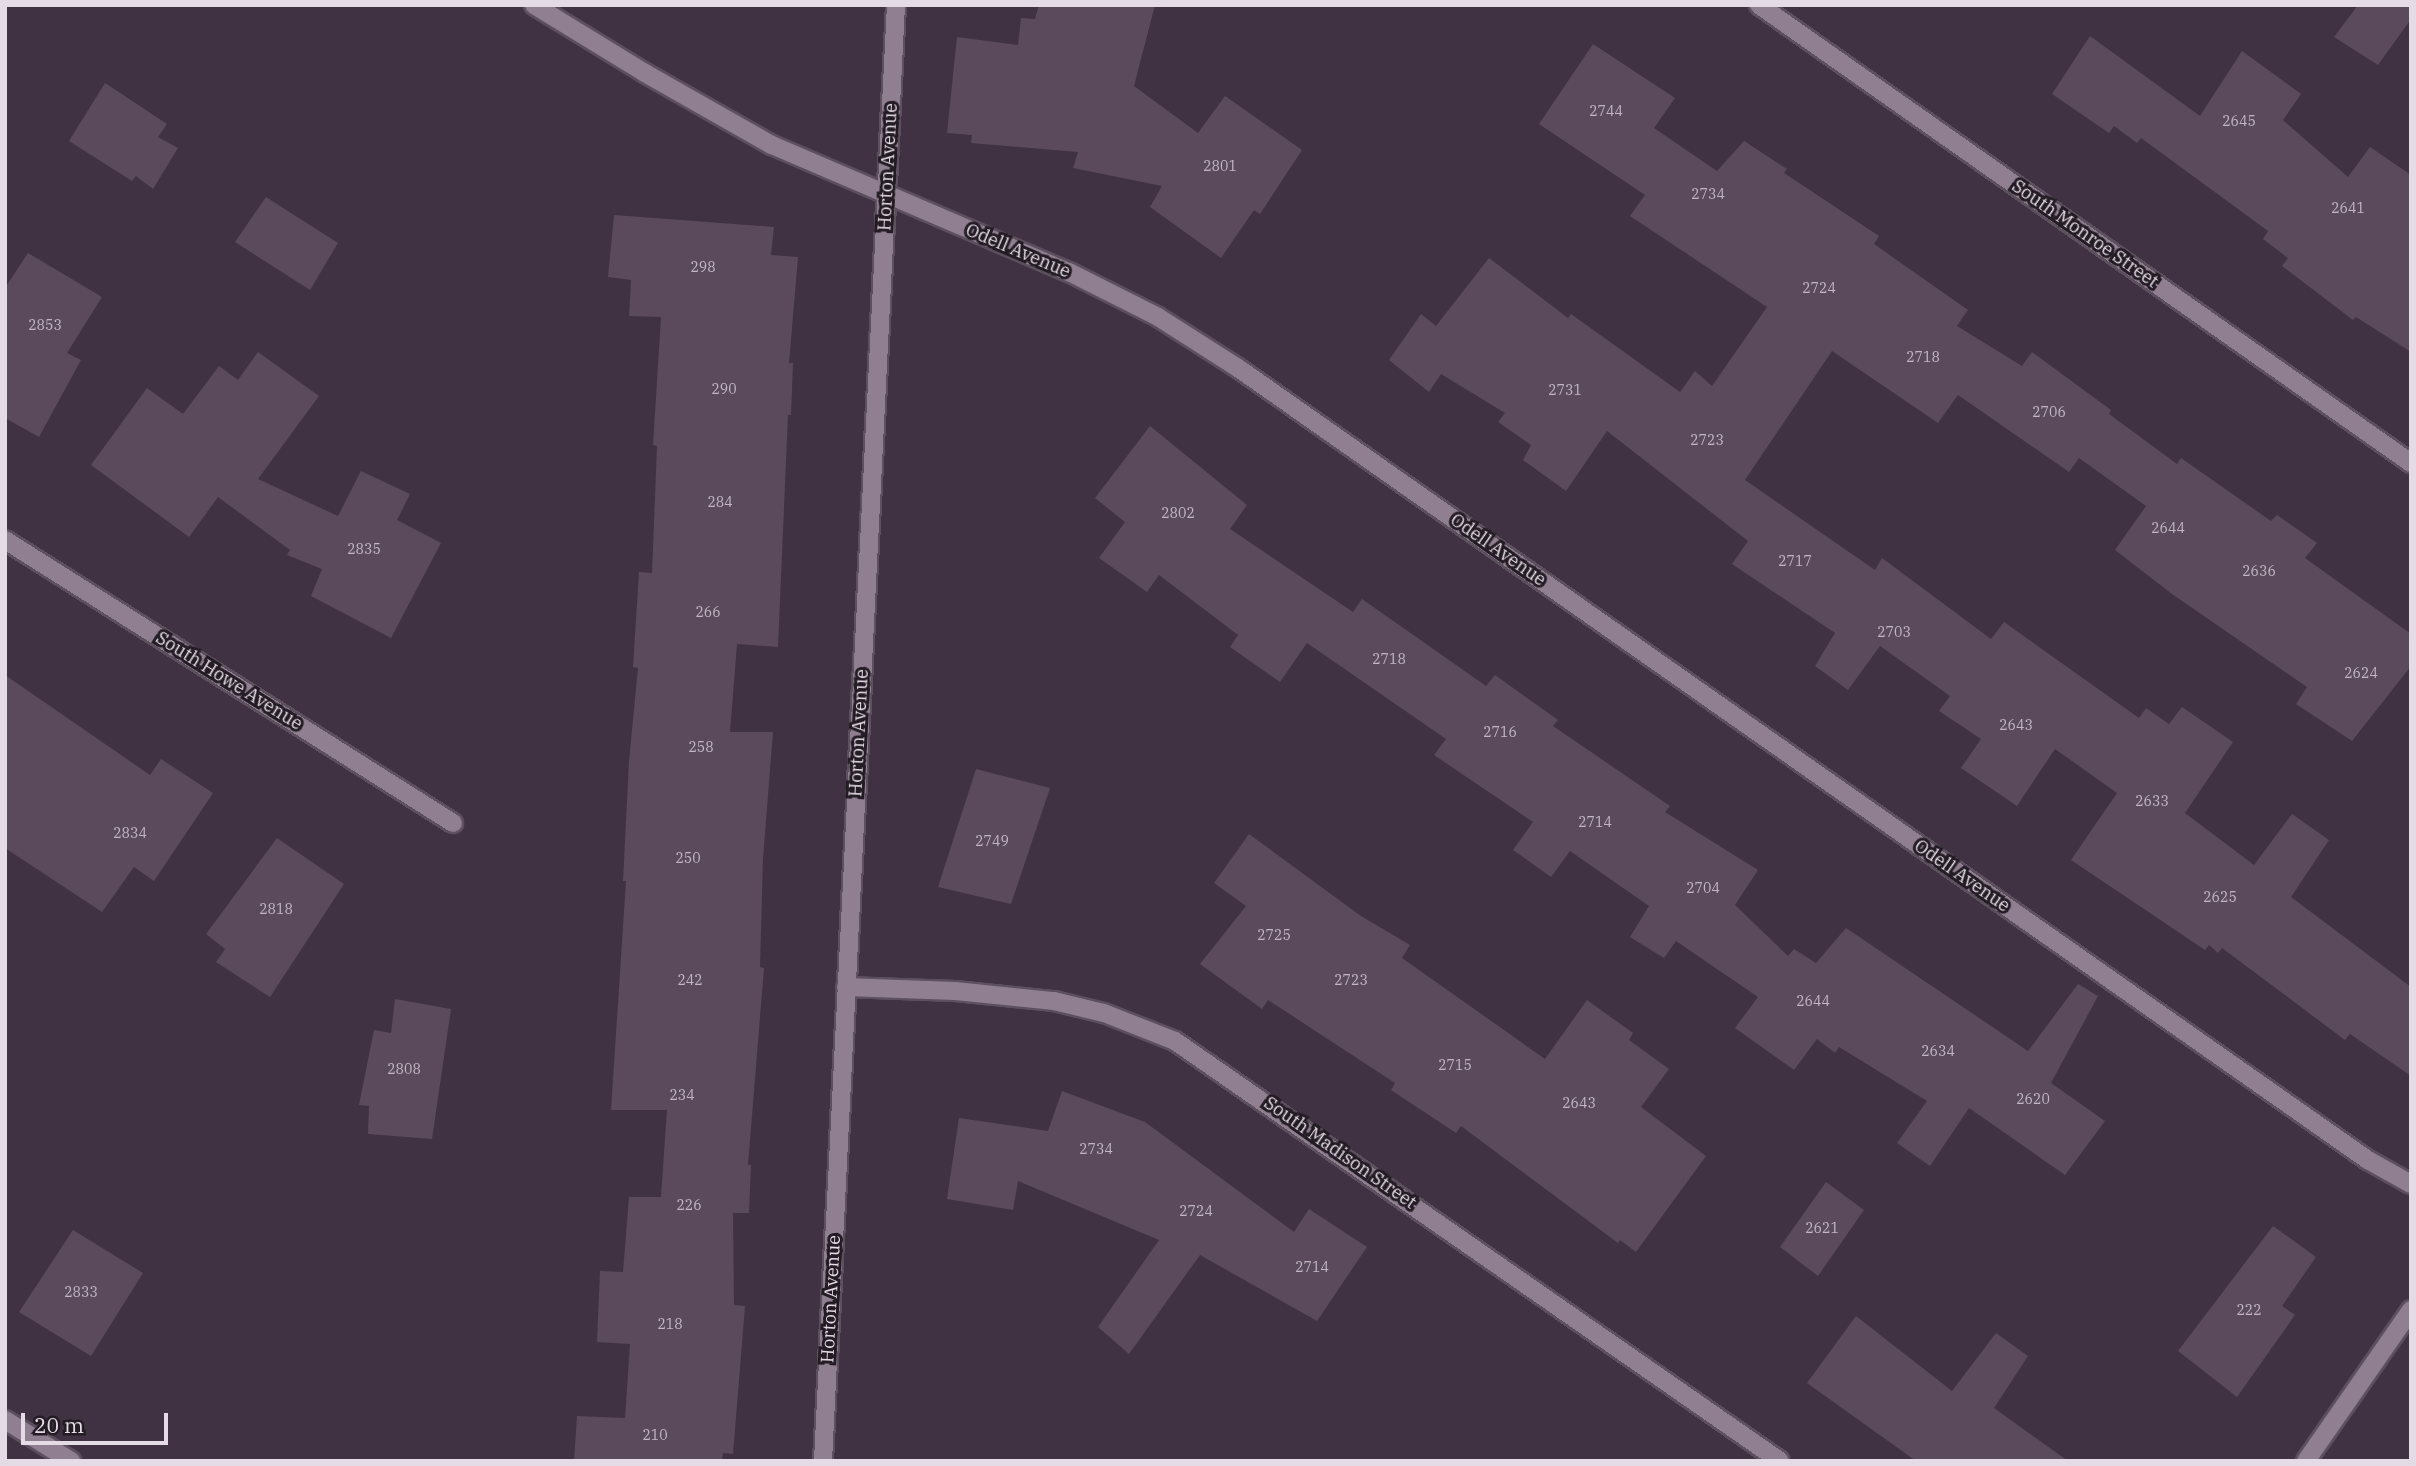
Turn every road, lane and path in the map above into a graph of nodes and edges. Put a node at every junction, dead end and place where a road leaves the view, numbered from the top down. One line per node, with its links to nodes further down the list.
1 (534, 5): 4 (street, Odell Avenue)
2 (896, 5): 4 (street, Horton Avenue)
3 (1759, 5): 5 (street, South Monroe Street)
4 (886, 196): 8 (street, Horton Avenue); 9 (street, Odell Avenue)
5 (2411, 463)
6 (5, 540): 7 (street, South Howe Avenue)
7 (453, 823)
8 (846, 987): 13 (street, Horton Avenue); 14 (street, South Madison Street)
9 (2411, 1184)
10 (2411, 1310): 15 (street)
11 (5, 1420): 12 (street)
12 (71, 1461)
13 (823, 1461)
14 (1780, 1461)
15 (2306, 1461)

